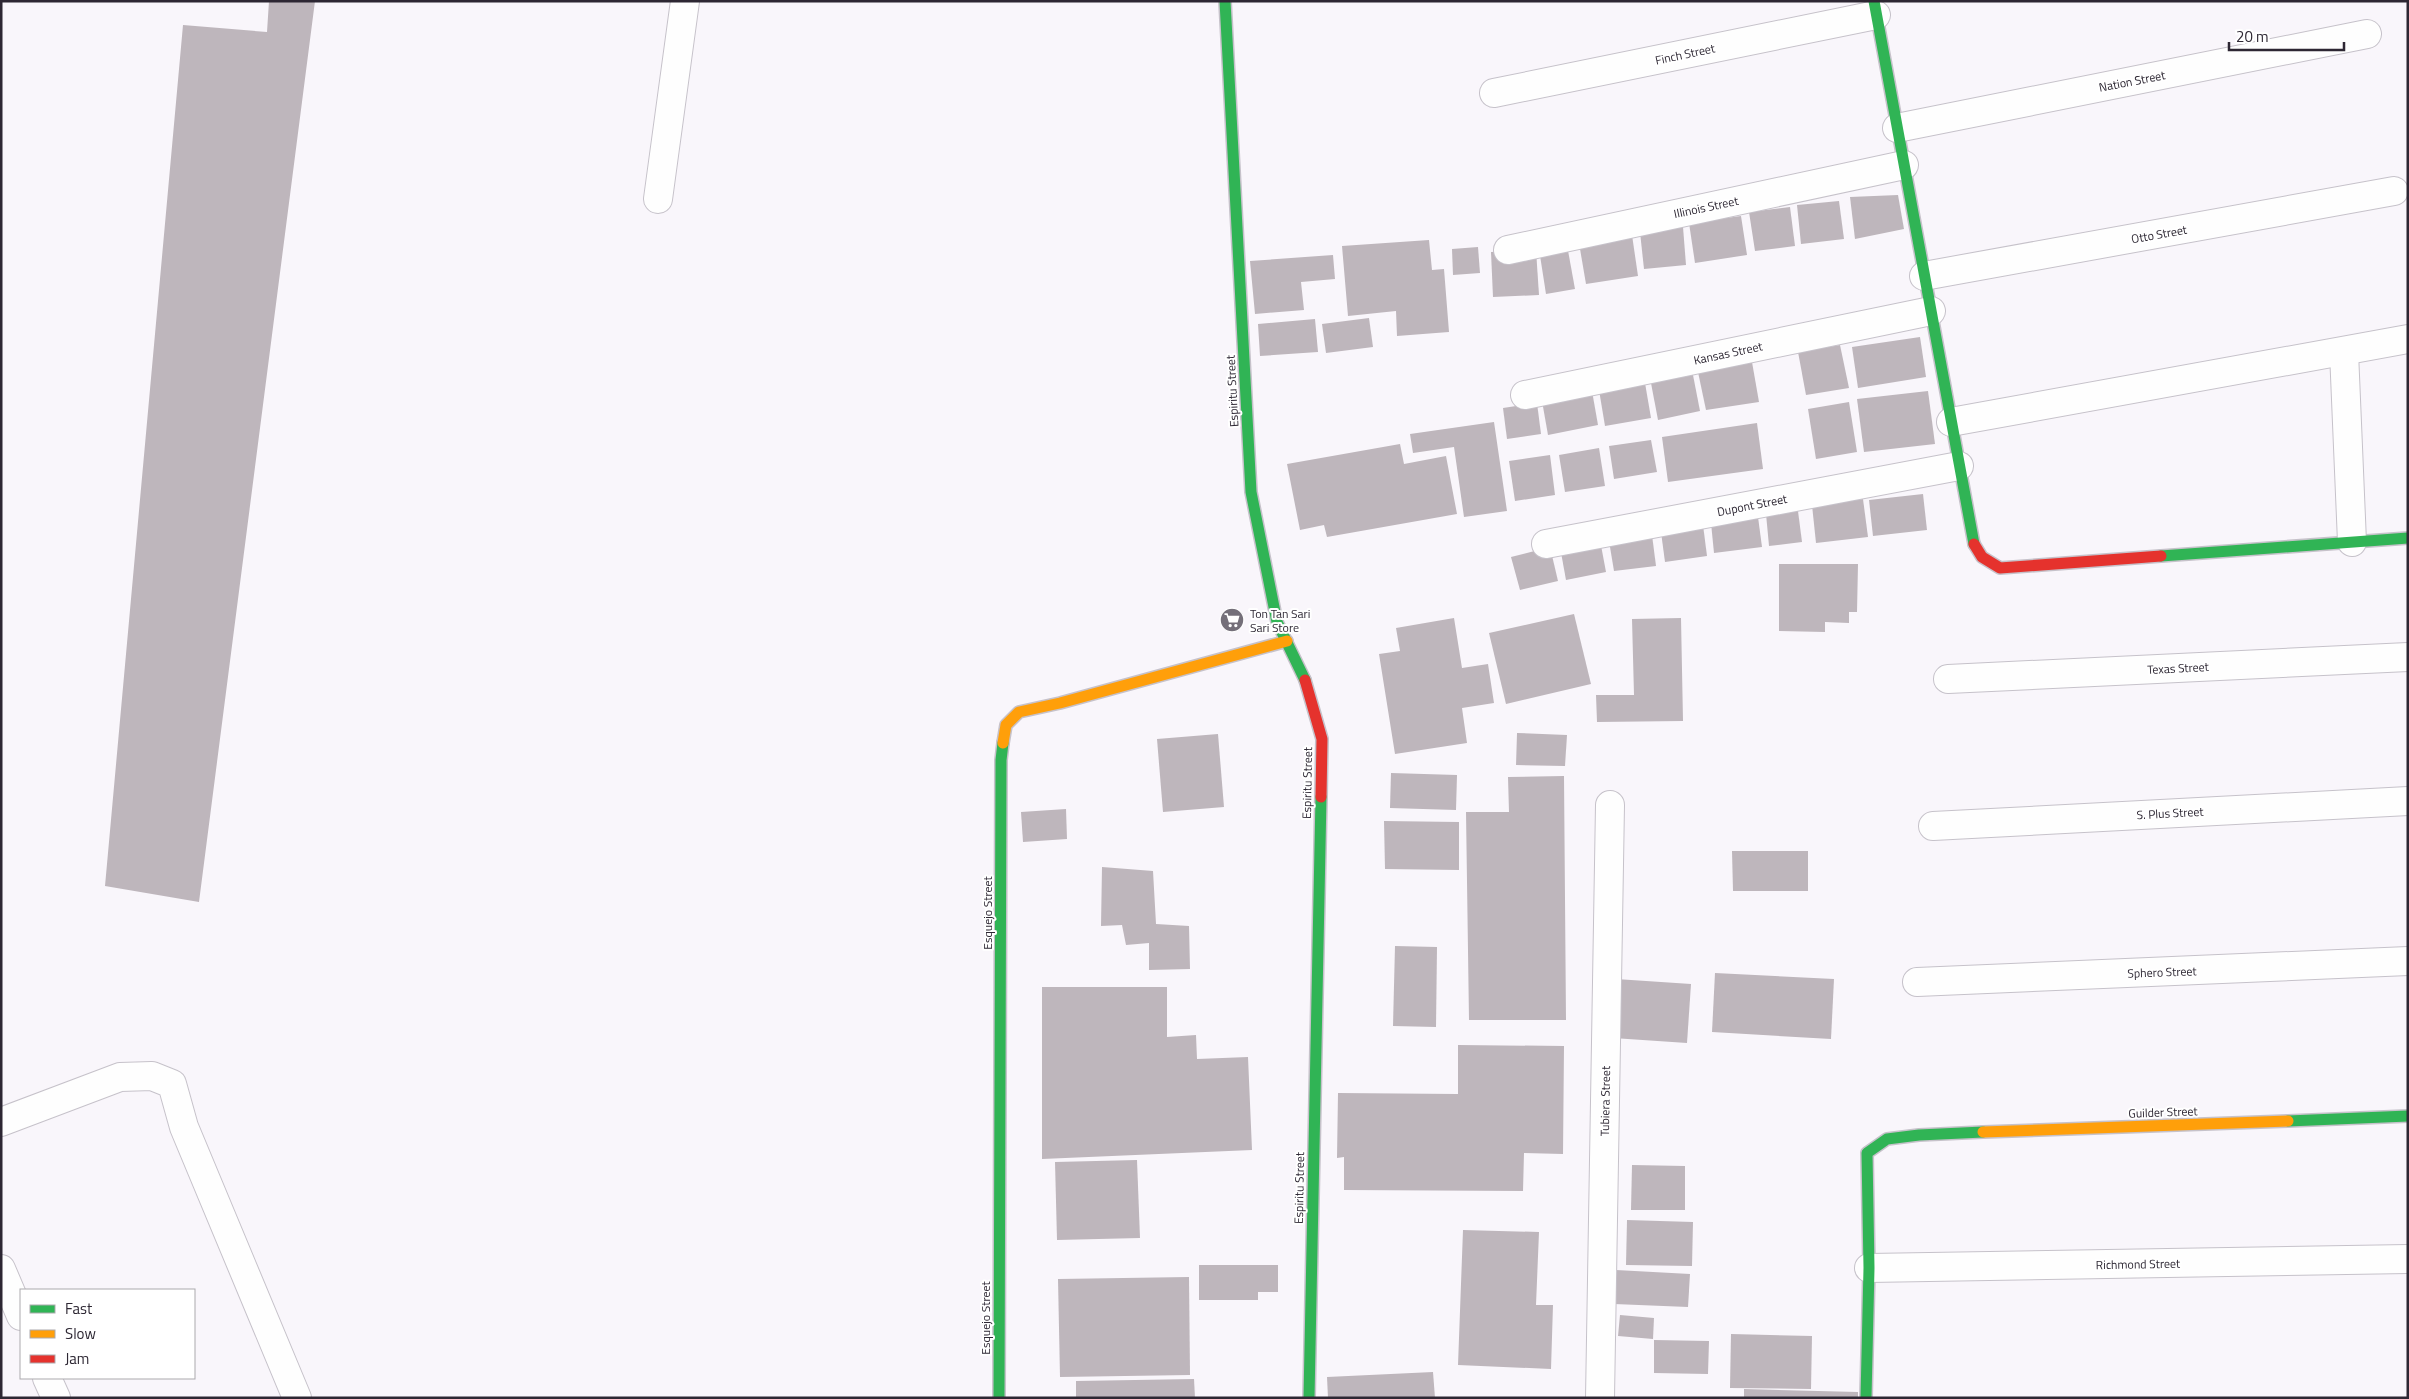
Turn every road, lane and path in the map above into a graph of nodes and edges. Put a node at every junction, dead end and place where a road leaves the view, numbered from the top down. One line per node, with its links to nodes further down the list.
1 (685, 1): 9 (street)
2 (1225, 1): 21 (street, Espiritu Street)
3 (1875, 8): 5 (street, Finch Street); 6 (street)
4 (2367, 34): 6 (street, Nation Street)
5 (1494, 93)
6 (1897, 128): 7 (street)
7 (1904, 165): 10 (street, Illinois Street); 11 (street)
8 (2394, 191): 11 (street, Otto Street)
9 (658, 199)
10 (1508, 250)
11 (1924, 276): 12 (street)
12 (1931, 311): 15 (street, Kansas Street); 16 (street)
13 (2408, 339): 14 (street)
14 (2344, 352): 16 (street); 19 (street)
15 (1526, 395)
16 (1951, 422): 17 (street)
17 (1959, 466): 19 (street); 20 (street, Dupont Street)
18 (2408, 538): 19 (street)
19 (2352, 542)
20 (1546, 544)
21 (1287, 641): 38 (street, Esquejo Street); 39 (street, Espiritu Street)
22 (2408, 657): 23 (street, Texas Street)
23 (1948, 679)
24 (2408, 801): 26 (street, S. Plus Street)
25 (1610, 805): 40 (street, Tubiera Street)
26 (1932, 826)
27 (2408, 961): 28 (street, Sphero Street)
28 (1917, 982)
29 (2408, 1116): 32 (street, Guilder Street)
30 (1, 1122): 37 (street)
31 (2408, 1259): 32 (street, Richmond Street)
32 (1869, 1268): 41 (street)
33 (1, 1269): 34 (street)
34 (20, 1314)
35 (47, 1379): 36 (street)
36 (56, 1398)
37 (297, 1398)
38 (999, 1398)
39 (1309, 1398)
40 (1600, 1398)
41 (1866, 1398)

